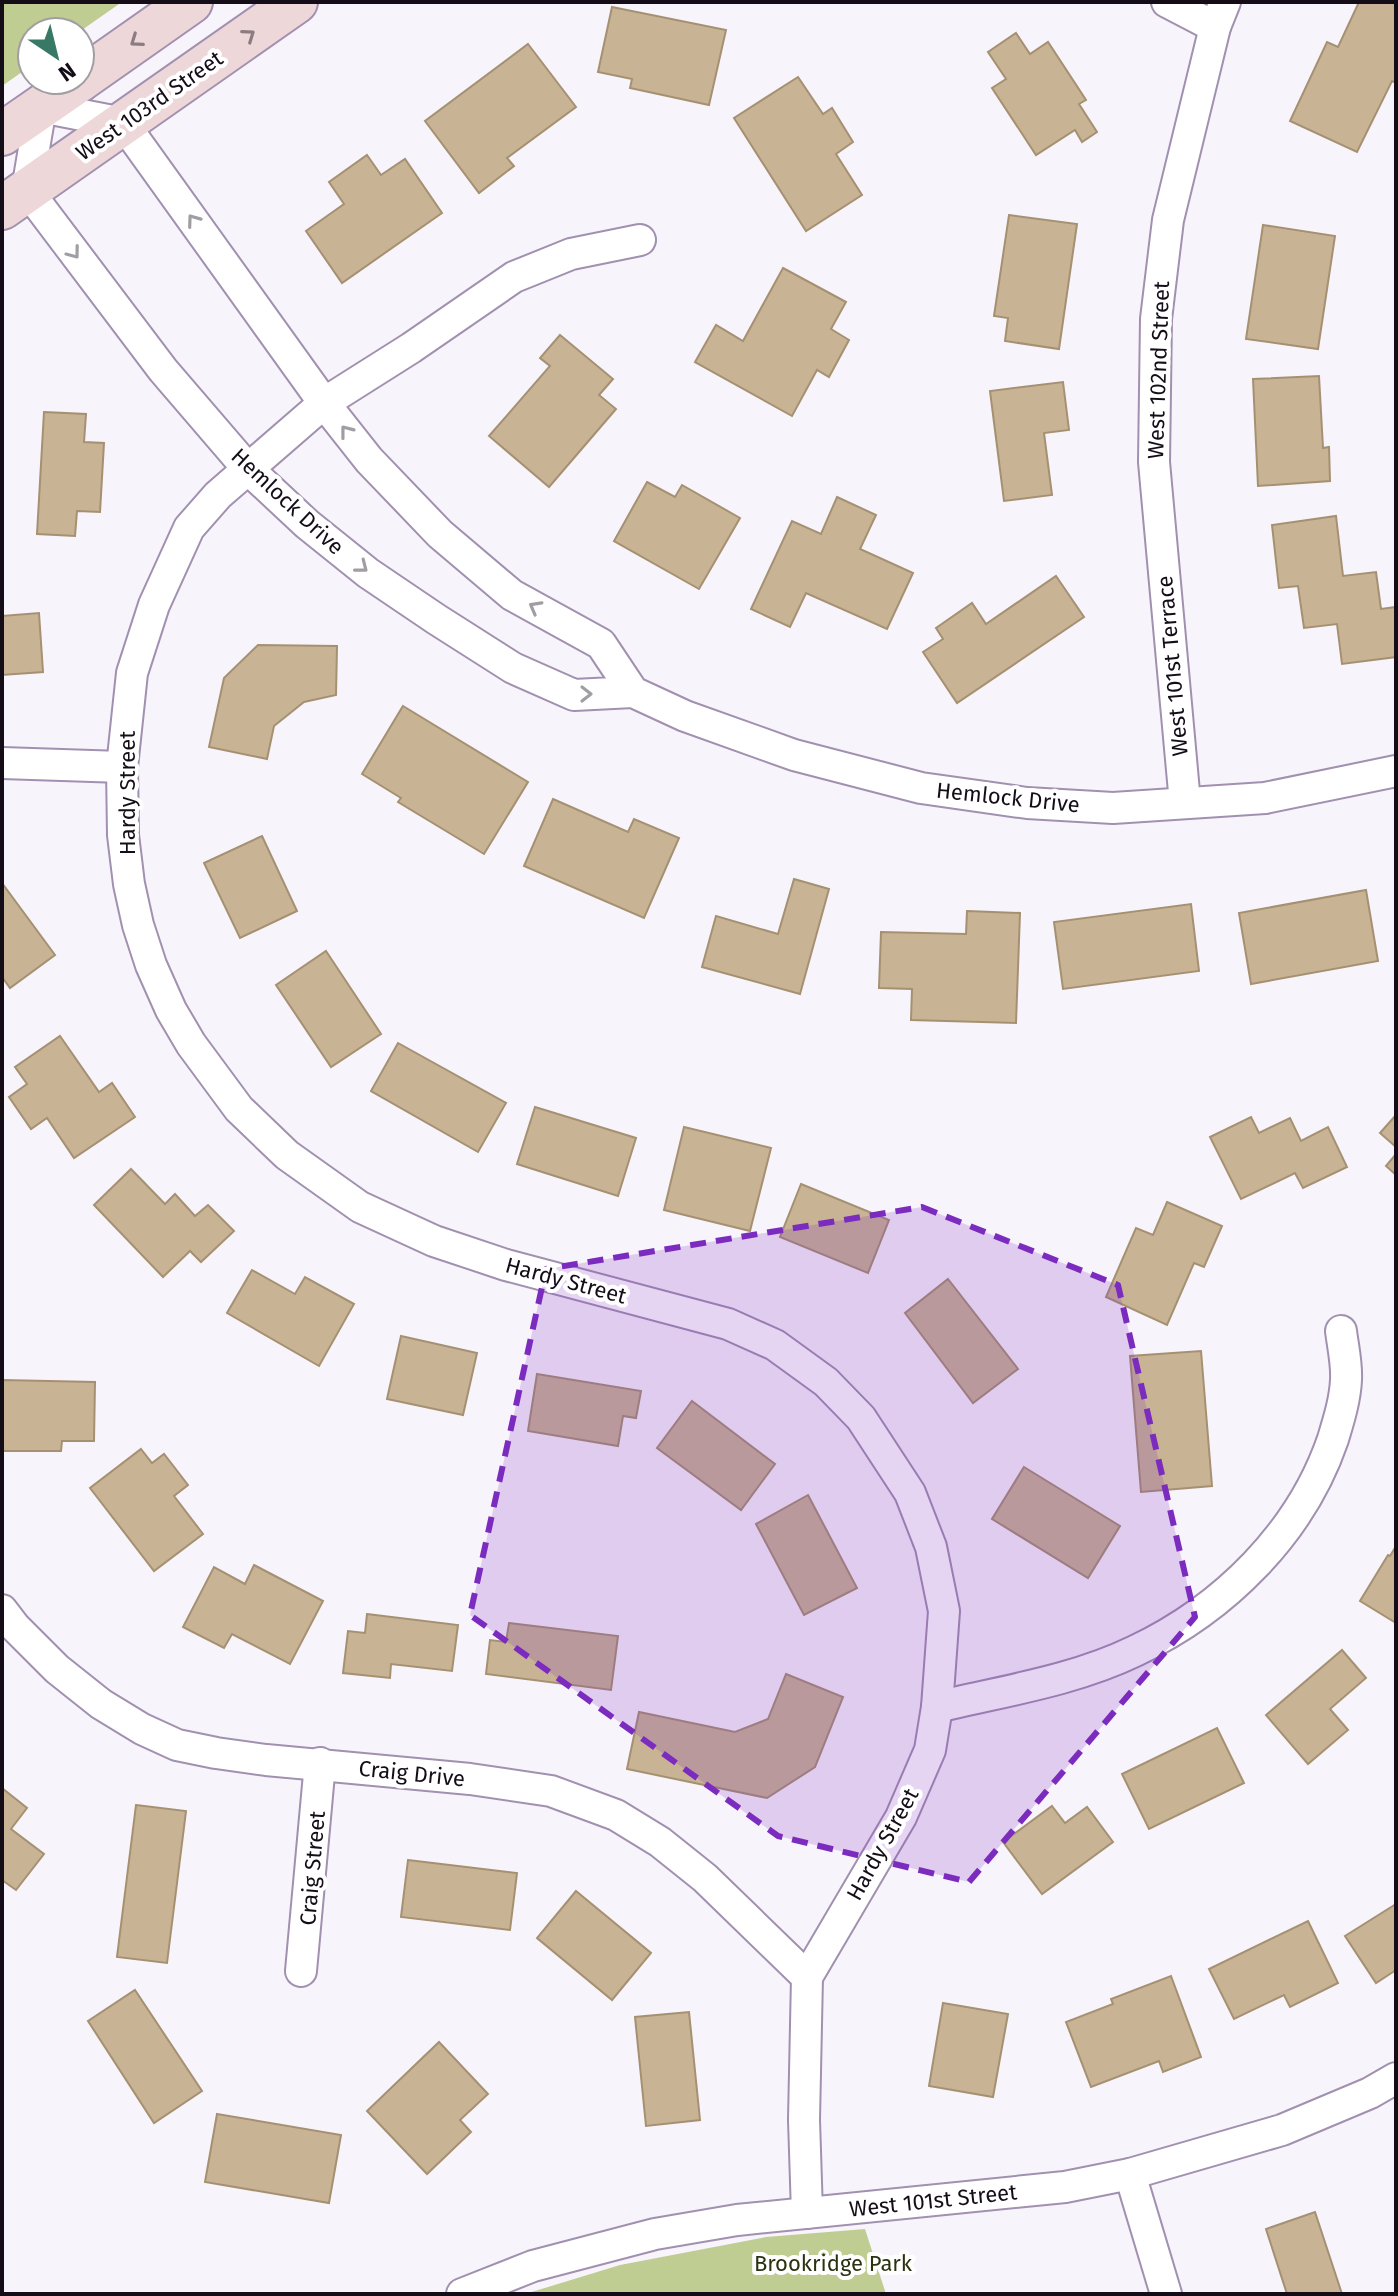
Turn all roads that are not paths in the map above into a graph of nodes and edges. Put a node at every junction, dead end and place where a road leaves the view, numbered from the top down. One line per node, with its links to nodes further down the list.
1 (191, 2): 5 (main road, one-way to 5)
2 (296, 2): 8 (main road, West 103rd Street, one-way to 2)
3 (1167, 2): 4 (street, West 102nd Street)
4 (1220, 14): 14 (street, West 102nd Street)
5 (96, 69)
6 (57, 96): 7 (main road)
7 (41, 107): 8 (street); 9 (main road); 10 (street)
8 (123, 123): 10 (main road, West 103rd Street); 12 (street, one-way to 8)
9 (2, 134)
10 (15, 199): 13 (street, Hemlock Drive, one-way to 13)
11 (640, 240): 12 (street)
12 (324, 403): 13 (street, Hardy Street); 15 (street, one-way to 12)
13 (248, 469): 15 (street, Hemlock Drive, one-way to 15); 17 (street, Hardy Street)
14 (1160, 528): 19 (street, West 101st Terrace)
15 (633, 692): 19 (street, Hemlock Drive)
16 (2, 763): 17 (street)
17 (122, 767): 22 (street, Hardy Street)
18 (1396, 771): 19 (street, Hemlock Drive)
19 (1185, 803)
20 (1341, 1331): 22 (street)
21 (2, 1610): 23 (street, Craig Drive)
22 (937, 1707): 25 (street, Hardy Street)
23 (320, 1763): 24 (street, Craig Street); 25 (street, Craig Drive)
24 (301, 1971)
25 (807, 1977): 28 (street, Hardy Street)
26 (1396, 2078): 27 (street, West 101st Street)
27 (1130, 2174): 28 (street, West 101st Street); 30 (street)
28 (807, 2213): 29 (street, West 101st Street)
29 (462, 2294)
30 (1166, 2294)

